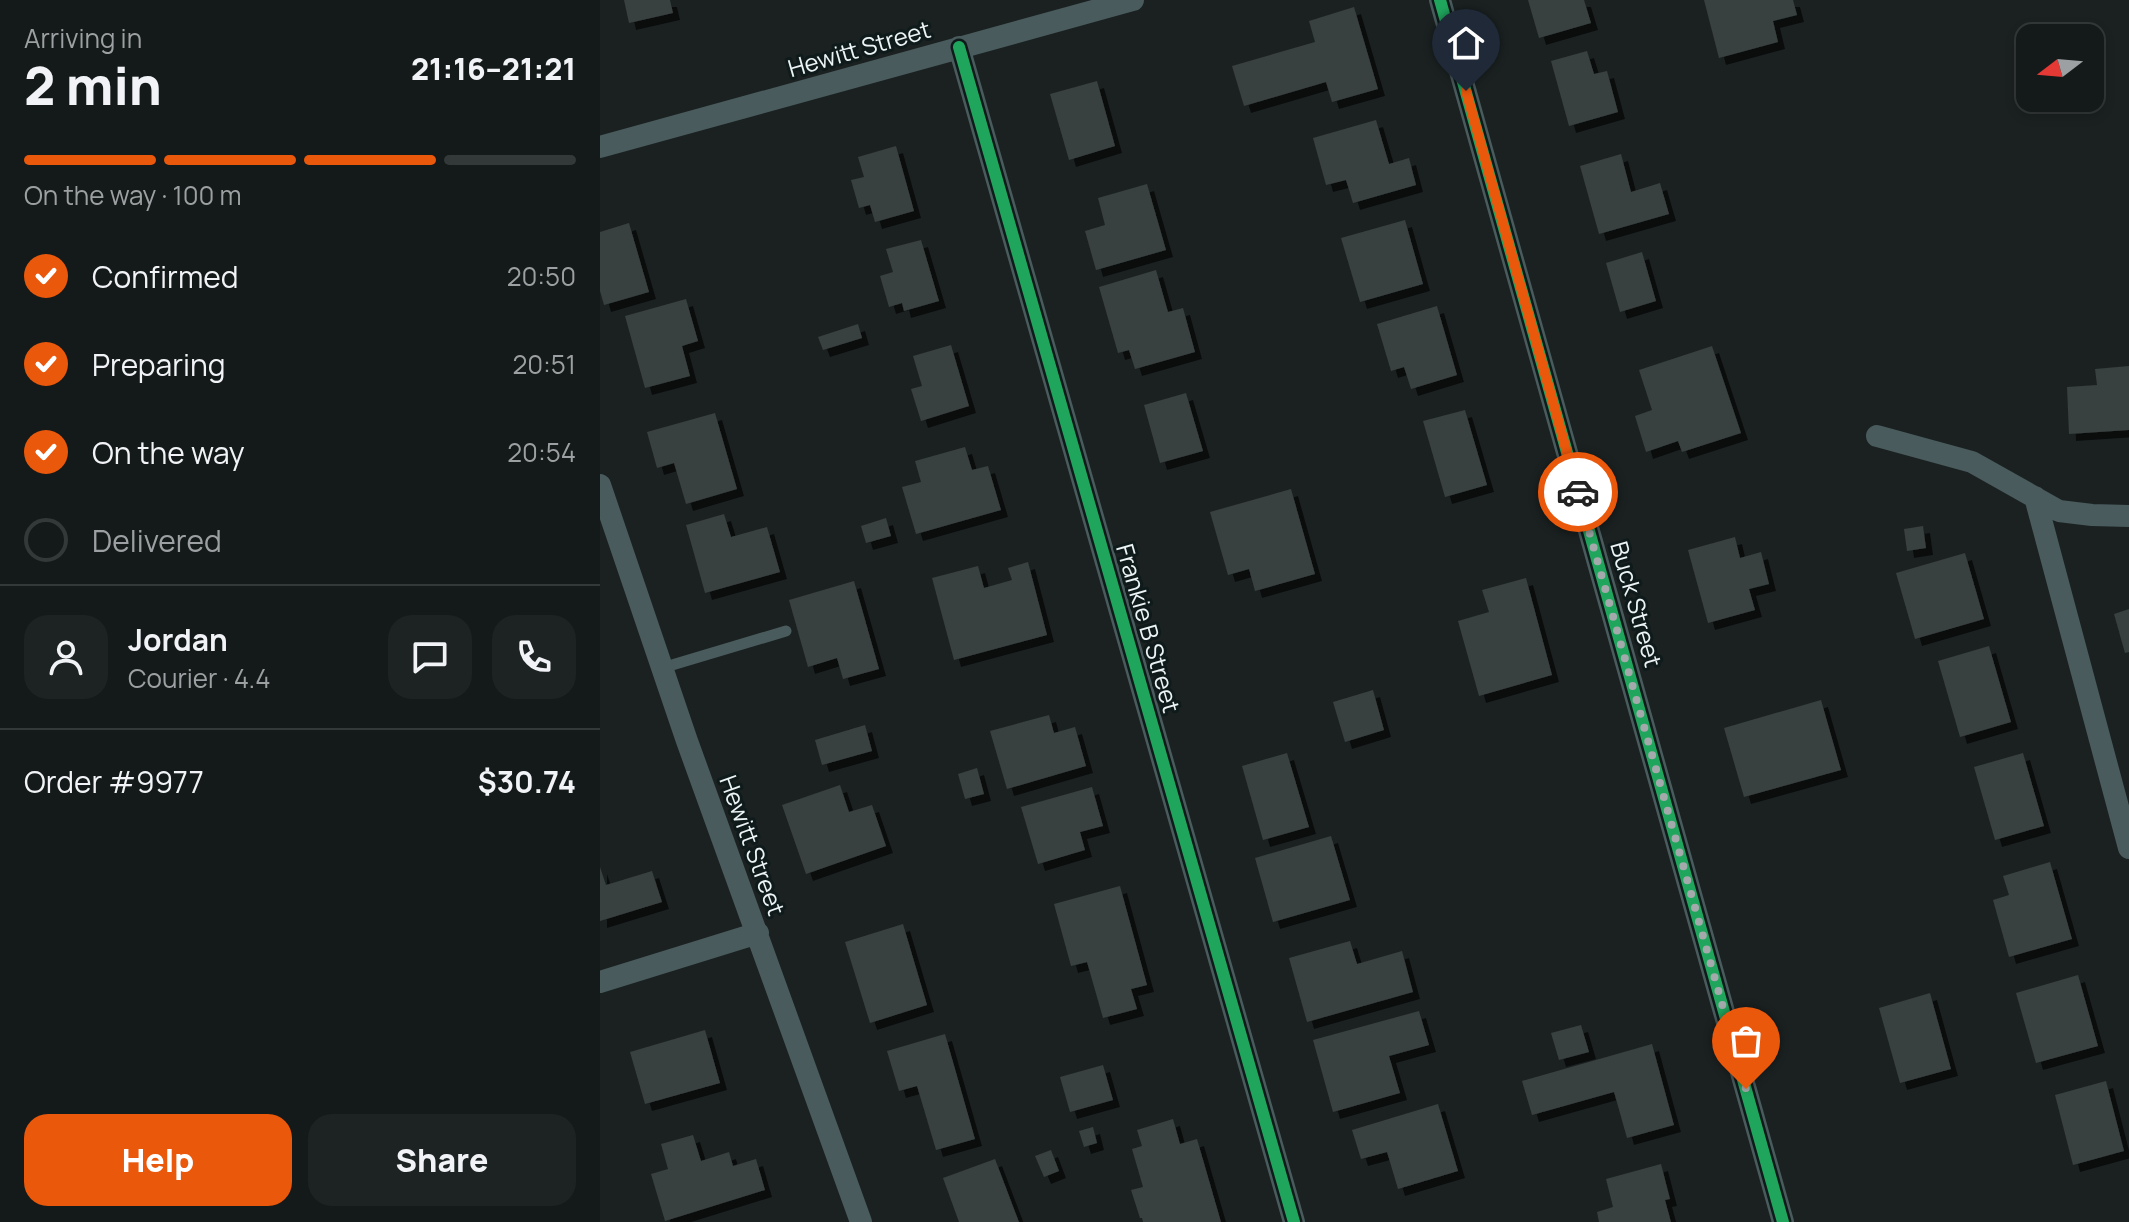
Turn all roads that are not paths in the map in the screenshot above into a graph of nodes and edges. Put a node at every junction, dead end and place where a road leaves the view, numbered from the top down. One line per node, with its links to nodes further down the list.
1 (1133, 0): 3 (street, Hewitt Street)
2 (1440, 0): 16 (street, Buck Street)
3 (959, 47): 4 (street, Hewitt Street); 15 (street, Frankie B Street)
4 (600, 147)
5 (1877, 436): 7 (street)
6 (600, 485): 10 (street, Hewitt Street)
7 (2035, 497): 8 (street); 11 (street)
8 (2129, 516)
9 (786, 631): 10 (lane)
10 (662, 668): 12 (street, Hewitt Street)
11 (2129, 848)
12 (758, 933): 13 (street); 14 (street, Hewitt Street)
13 (600, 982)
14 (861, 1222)
15 (1294, 1222)
16 (1783, 1222)

